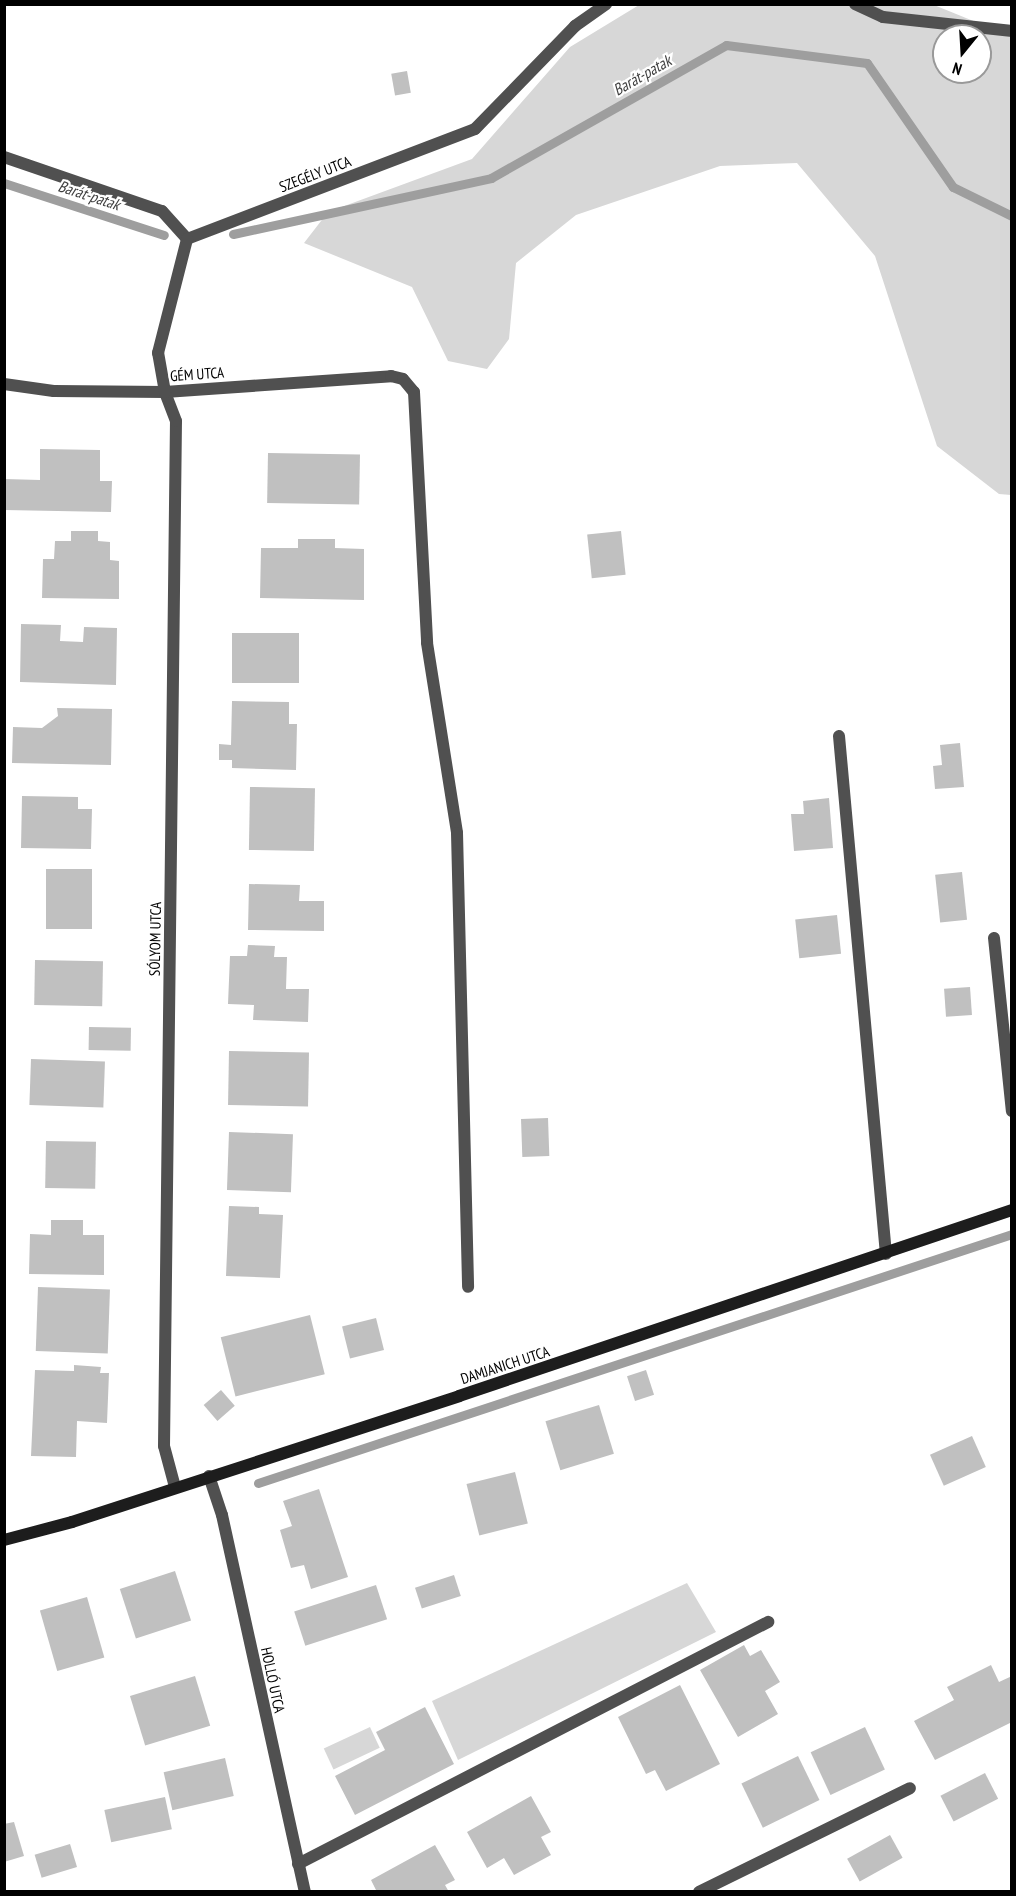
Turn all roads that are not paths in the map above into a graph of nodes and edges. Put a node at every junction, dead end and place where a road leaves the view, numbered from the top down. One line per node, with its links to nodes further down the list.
1 (606, 4): 5 (street, SZEGÉLY UTCA)
2 (855, 4): 3 (street)
3 (1011, 31)
4 (4, 157): 5 (street)
5 (187, 239): 7 (street, SÓLYOM UTCA)
6 (4, 384): 7 (street, GÉM UTCA)
7 (165, 392): 13 (street, GÉM UTCA); 15 (street, SÓLYOM UTCA)
8 (839, 736): 12 (street)
9 (994, 938): 10 (street)
10 (1011, 1111)
11 (1011, 1210): 12 (main road, DAMJANICH UTCA)
12 (886, 1254): 14 (main road, DAMJANICH UTCA)
13 (468, 1287)
14 (209, 1476): 15 (main road, DAMJANICH UTCA); 19 (street, HOLLÓ UTCA)
15 (175, 1487): 16 (main road, DAMJANICH UTCA)
16 (4, 1540)
17 (768, 1622): 19 (street)
18 (910, 1788): 21 (street)
19 (298, 1864): 20 (street, HOLLÓ UTCA)
20 (305, 1892)
21 (699, 1892)

